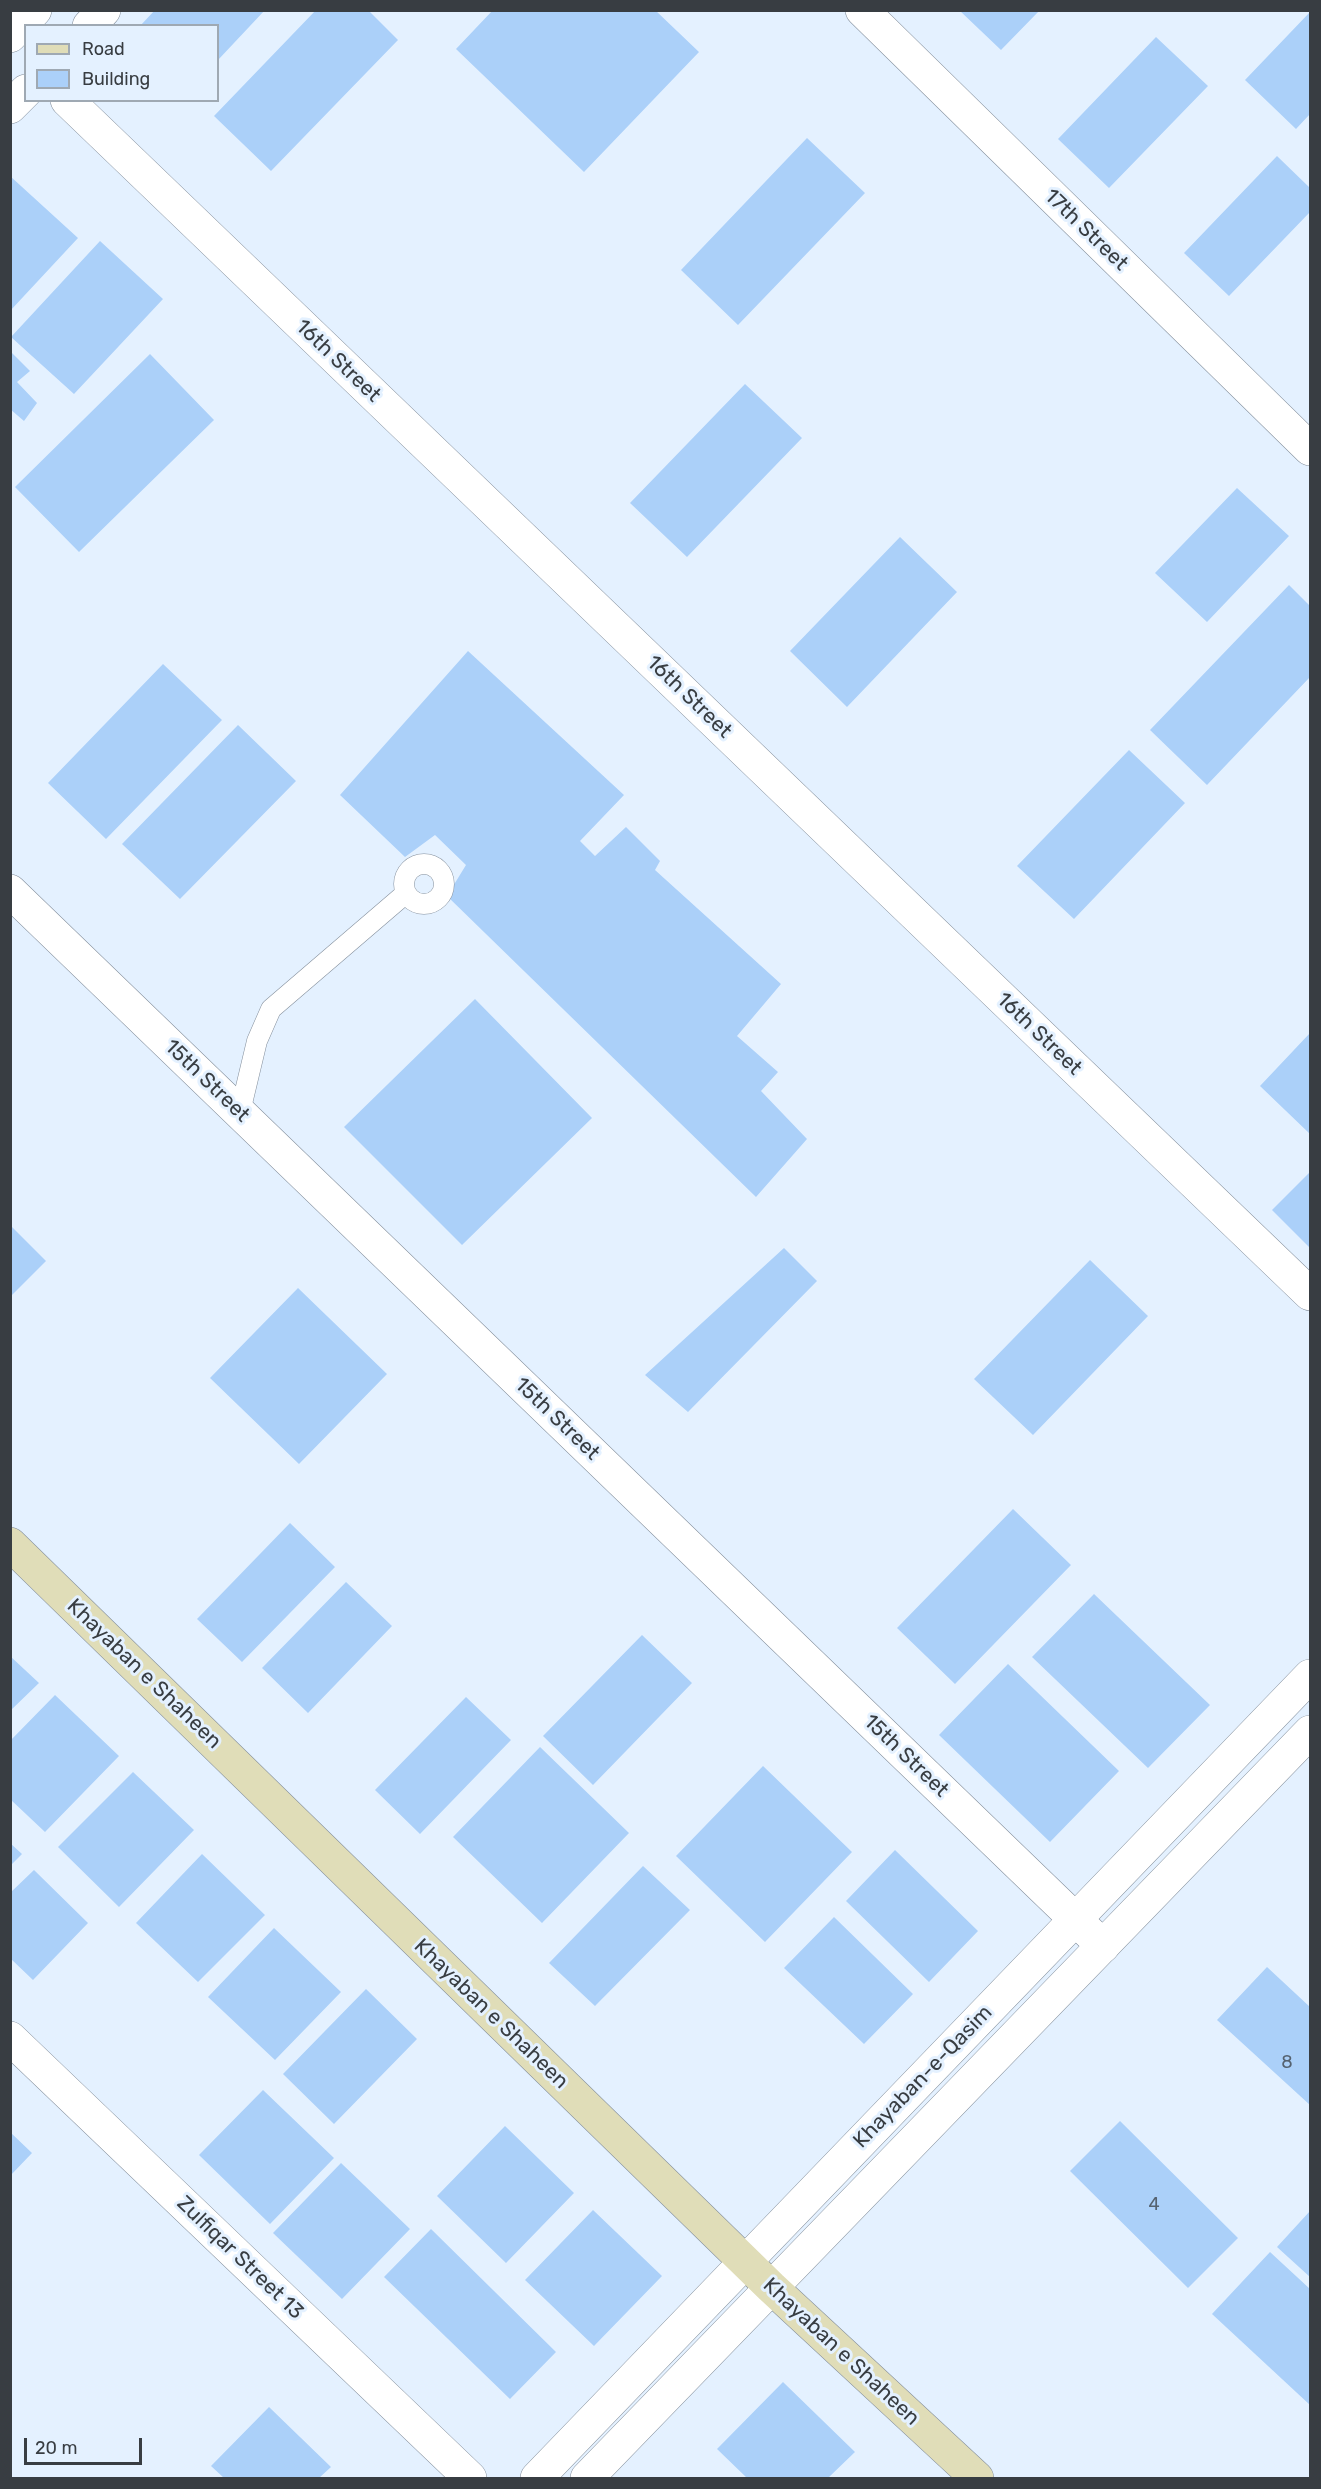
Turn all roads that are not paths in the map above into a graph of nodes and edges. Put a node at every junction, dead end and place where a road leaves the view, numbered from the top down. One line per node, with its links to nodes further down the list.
1 (35, 10): 5 (street)
2 (104, 10): 4 (street)
3 (862, 10): 9 (street, 17th Street)
4 (91, 24)
5 (10, 36)
6 (24, 93): 8 (street)
7 (69, 102): 13 (street, 16th Street)
8 (10, 107)
9 (1311, 450)
10 (10, 891): 12 (street, 15th Street)
11 (405, 894): 12 (lane)
12 (240, 1112): 17 (street, 15th Street)
13 (1311, 1294)
14 (10, 1544): 20 (main road, Khayaban e Shaheen)
15 (1311, 1676): 17 (street, Khayaban-e-Qasim)
16 (1311, 1732): 18 (street, Khayaban-e-Qasim)
17 (1075, 1918): 18 (street, 15th Street); 20 (street, Khayaban-e-Qasim)
18 (1103, 1946): 21 (street, Khayaban-e-Qasim)
19 (10, 2038): 22 (street, Zulfiqar Street 13)
20 (746, 2262): 21 (main road, Khayaban e Shaheen); 23 (street, Khayaban-e-Qasim)
21 (771, 2287): 24 (street, Khayaban-e-Qasim); 25 (main road, Khayaban e Shaheen)
22 (470, 2478)
23 (537, 2478)
24 (587, 2478)
25 (977, 2478)

